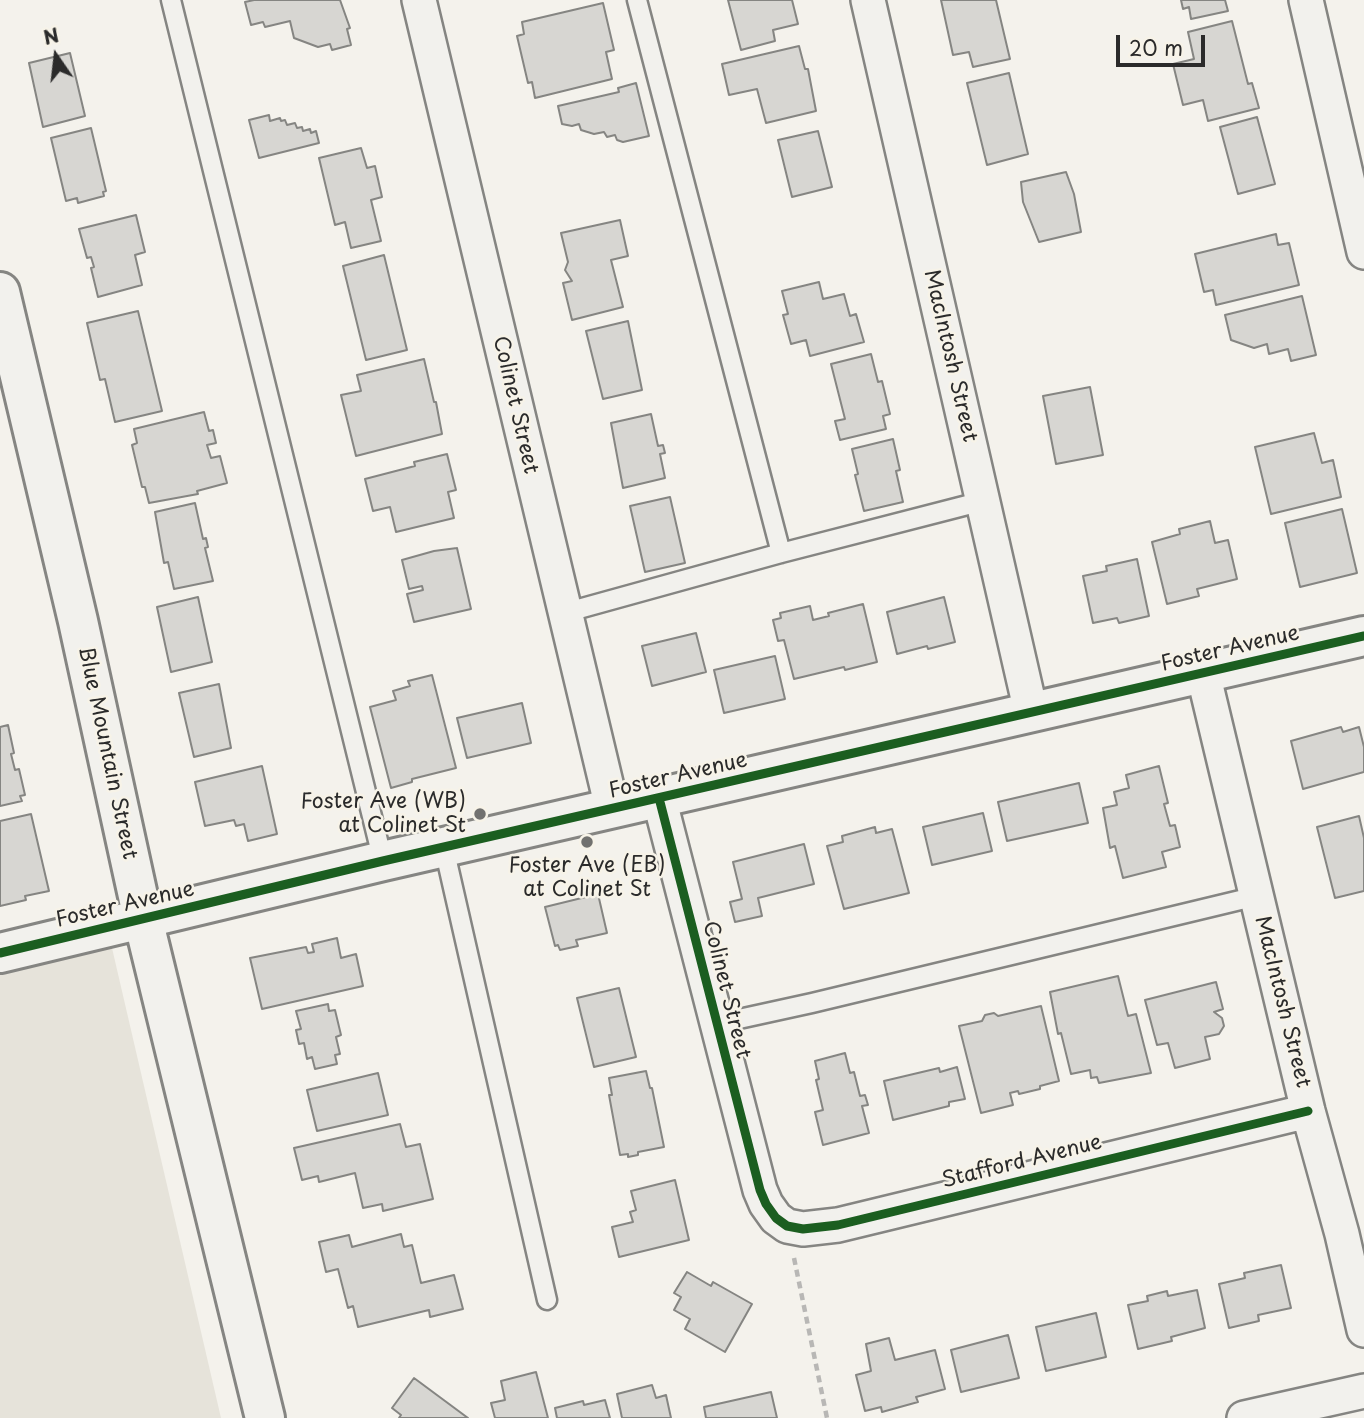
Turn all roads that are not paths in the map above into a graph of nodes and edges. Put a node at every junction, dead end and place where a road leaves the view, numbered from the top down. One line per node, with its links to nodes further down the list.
1 (171, 0): 17 (lane)
2 (419, 0): 10 (street, Colinet Street)
3 (637, 0): 9 (lane)
4 (868, 0): 8 (street, MacIntosh Street)
5 (1306, 0): 6 (street)
6 (1364, 252)
7 (0, 292): 19 (street, Blue Mountain Street)
8 (983, 501): 9 (lane); 13 (street, MacIntosh Street)
9 (781, 553): 10 (lane)
10 (564, 613): 15 (street, Colinet Street)
11 (1364, 636): 12 (street, Foster Avenue)
12 (1203, 673): 13 (street, Foster Avenue); 18 (street, MacIntosh Street)
13 (1031, 712): 14 (street, Foster Avenue)
14 (659, 798): 15 (street, Foster Avenue); 21 (street, Colinet Street)
15 (612, 808): 16 (street, Foster Avenue)
16 (444, 848): 17 (street, Foster Avenue); 25 (lane)
17 (383, 862): 19 (street, Foster Avenue)
18 (1257, 896): 21 (lane); 22 (street, MacIntosh Street)
19 (144, 919): 20 (street, Foster Avenue); 28 (street, Blue Mountain Street)
20 (0, 953)
21 (716, 1024): 23 (street, Colinet Street)
22 (1308, 1111): 23 (street, Stafford Avenue); 24 (street, MacIntosh Street)
23 (760, 1190)
24 (1353, 1232): 26 (street, MacIntosh Street)
25 (547, 1300)
26 (1364, 1330)
27 (1364, 1391): 29 (street)
28 (265, 1418)
29 (1244, 1418)

